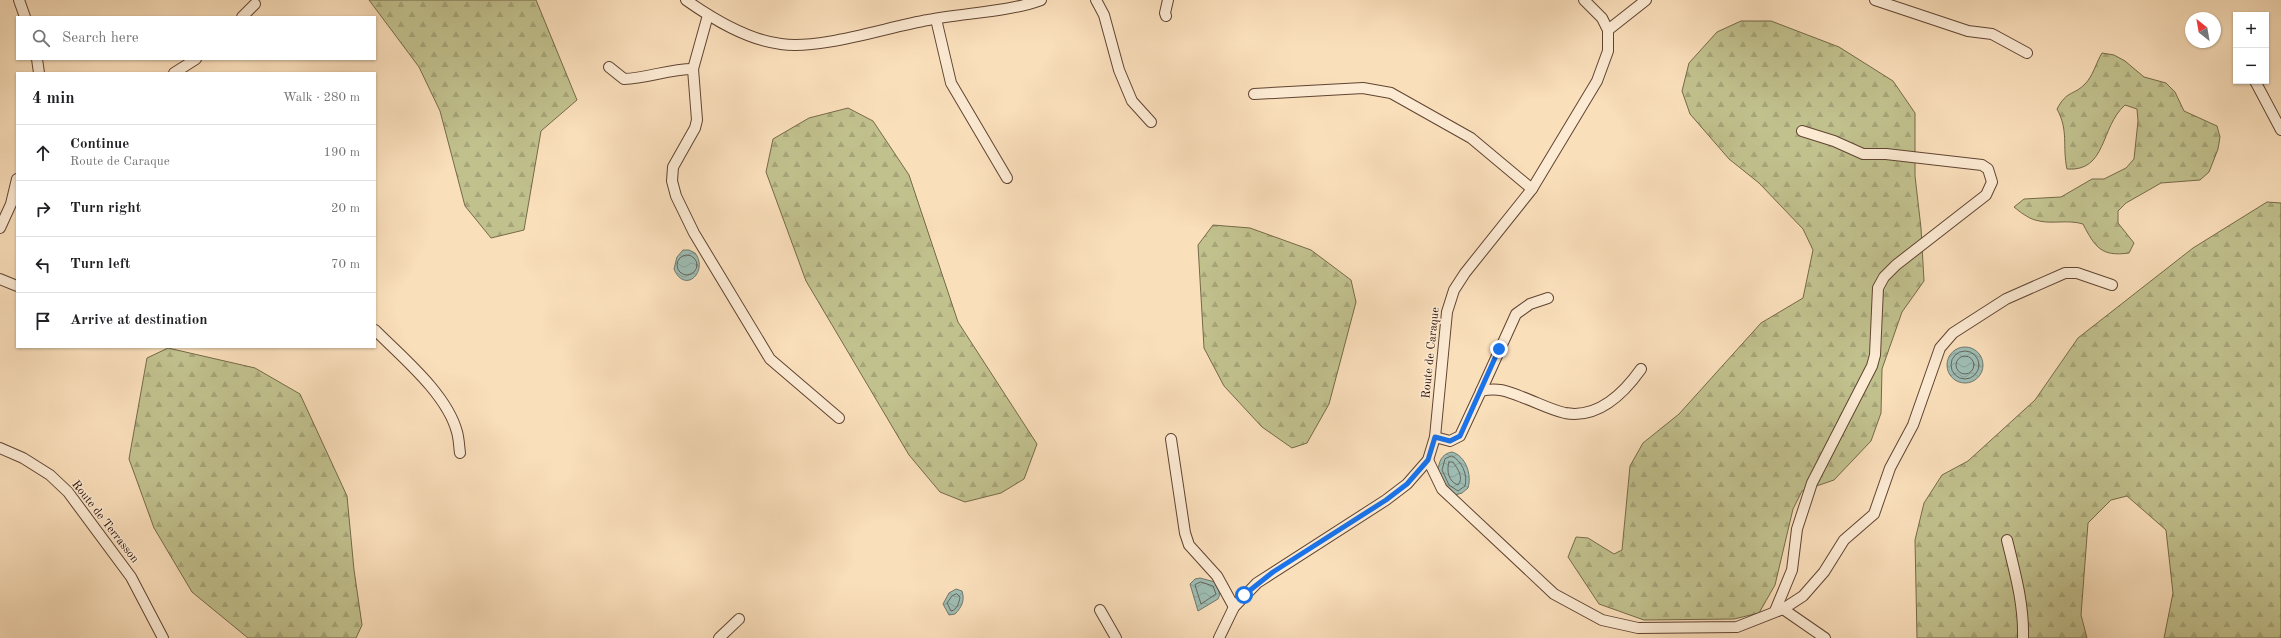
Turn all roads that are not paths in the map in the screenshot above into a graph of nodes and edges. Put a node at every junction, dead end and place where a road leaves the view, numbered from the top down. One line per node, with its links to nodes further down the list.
1 (19, 0): 11 (street)
2 (686, 0): 10 (street)
3 (1042, 0): 14 (street)
4 (1096, 0): 26 (street)
5 (1168, 0): 13 (street)
6 (1584, 0): 15 (street)
7 (1646, 0): 15 (street)
8 (1875, 0): 16 (street)
9 (255, 4): 12 (street)
10 (708, 15): 14 (street); 21 (street)
11 (25, 16)
12 (243, 16)
13 (1166, 16)
14 (936, 19): 29 (street)
15 (1608, 30): 31 (street, Route de Caraque)
16 (2027, 53)
17 (37, 60): 22 (street)
18 (195, 60): 20 (street)
19 (609, 67): 21 (street)
20 (186, 68): 23 (street)
21 (693, 70): 40 (street)
22 (39, 72)
23 (176, 72)
24 (2257, 84): 27 (street)
25 (1254, 94): 31 (street)
26 (1151, 122)
27 (2281, 130)
28 (1802, 131): 49 (street)
29 (1007, 178)
30 (16, 183): 32 (street)
31 (1532, 190): 41 (street, Route de Caraque)
32 (0, 228)
33 (0, 279): 35 (street)
34 (2112, 285): 49 (street)
35 (16, 286)
36 (1548, 298): 39 (street)
37 (376, 331): 44 (street)
38 (1641, 369): 39 (street)
39 (1481, 391): 41 (street)
40 (840, 418)
41 (1435, 437): 45 (street, Route de Caraque)
42 (1171, 439): 47 (street)
43 (0, 448): 51 (street, Route de Terrasson)
44 (460, 453)
45 (1428, 460): 47 (street, Route de Caraque); 49 (street)
46 (2007, 540): 56 (street)
47 (1234, 607): 54 (street, Route de Caraque)
48 (1100, 610): 53 (street)
49 (1779, 610): 55 (street)
50 (739, 619): 52 (street)
51 (162, 638)
52 (719, 638)
53 (1116, 638)
54 (1219, 638)
55 (1825, 638)
56 (2023, 638)

